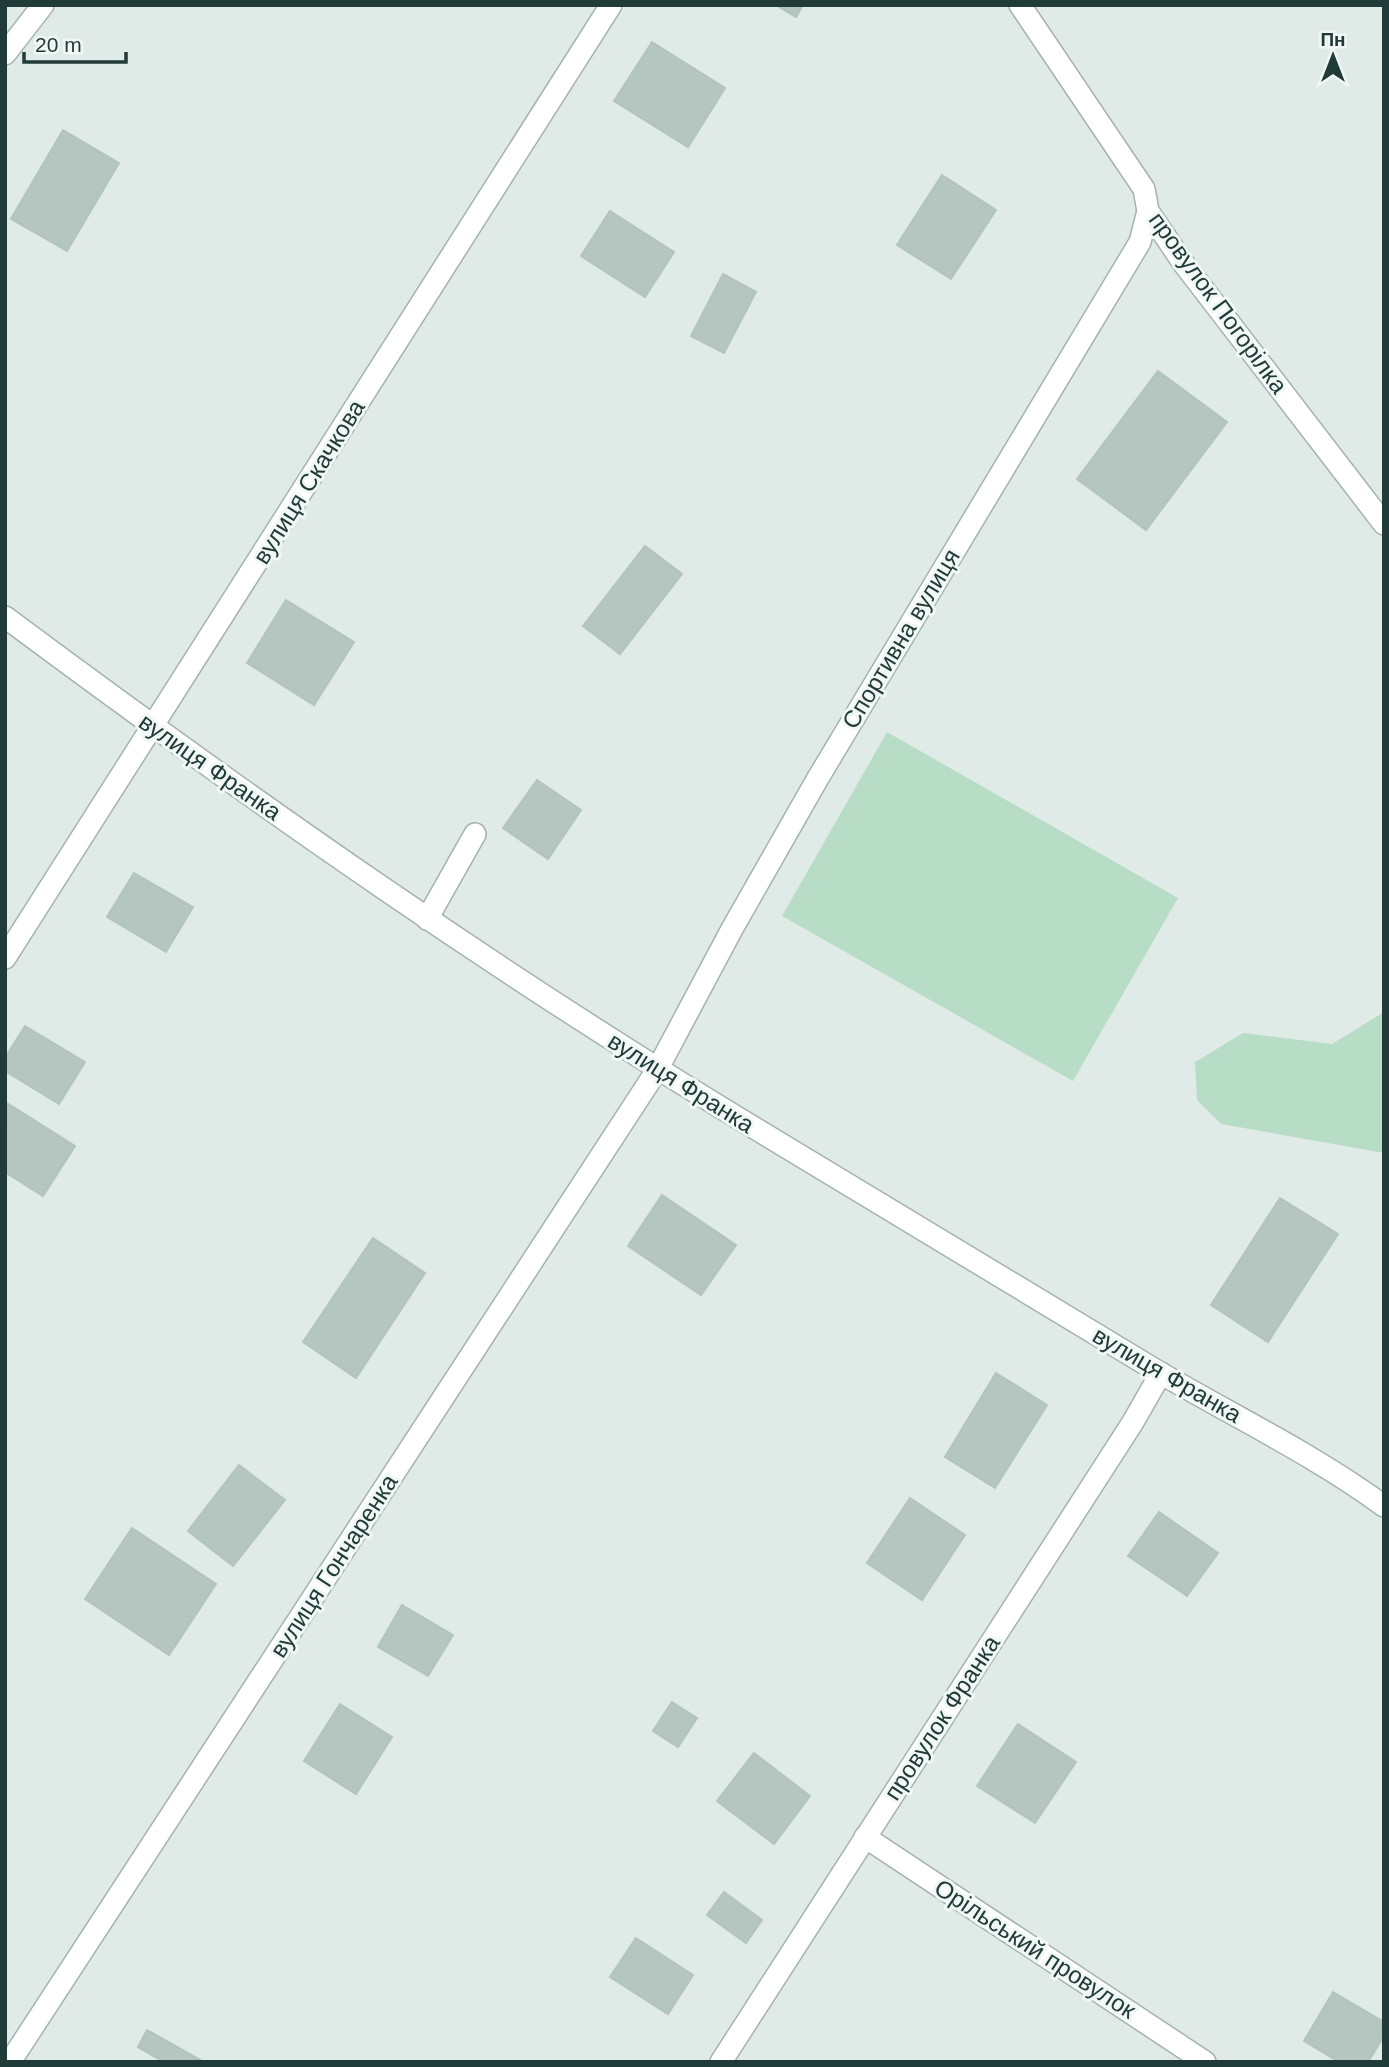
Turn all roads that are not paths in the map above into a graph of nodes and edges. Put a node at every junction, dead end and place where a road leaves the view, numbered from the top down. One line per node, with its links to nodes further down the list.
1 (43, 5): 4 (street)
2 (611, 5): 8 (street, вулиця Скачкова)
3 (1020, 5): 5 (street, провулок Погорілка)
4 (5, 54)
5 (1147, 211): 6 (street, провулок Погорілка); 12 (street, Спортивна вулиця)
6 (1384, 524)
7 (5, 617): 8 (street, вулиця Франка)
8 (154, 728): 10 (street, вулиця Франка); 11 (street, вулиця Скачкова)
9 (475, 834): 10 (street)
10 (426, 919): 12 (street, вулиця Франка)
11 (5, 958)
12 (657, 1070): 13 (street, вулиця Франка); 16 (street, вулиця Гончаренка)
13 (1161, 1373): 14 (street, вулиця Франка); 15 (street, провулок Франка)
14 (1384, 1506)
15 (865, 1837): 17 (street, провулок Франка); 18 (street, Орільський провулок)
16 (10, 2062)
17 (721, 2062)
18 (1205, 2062)

